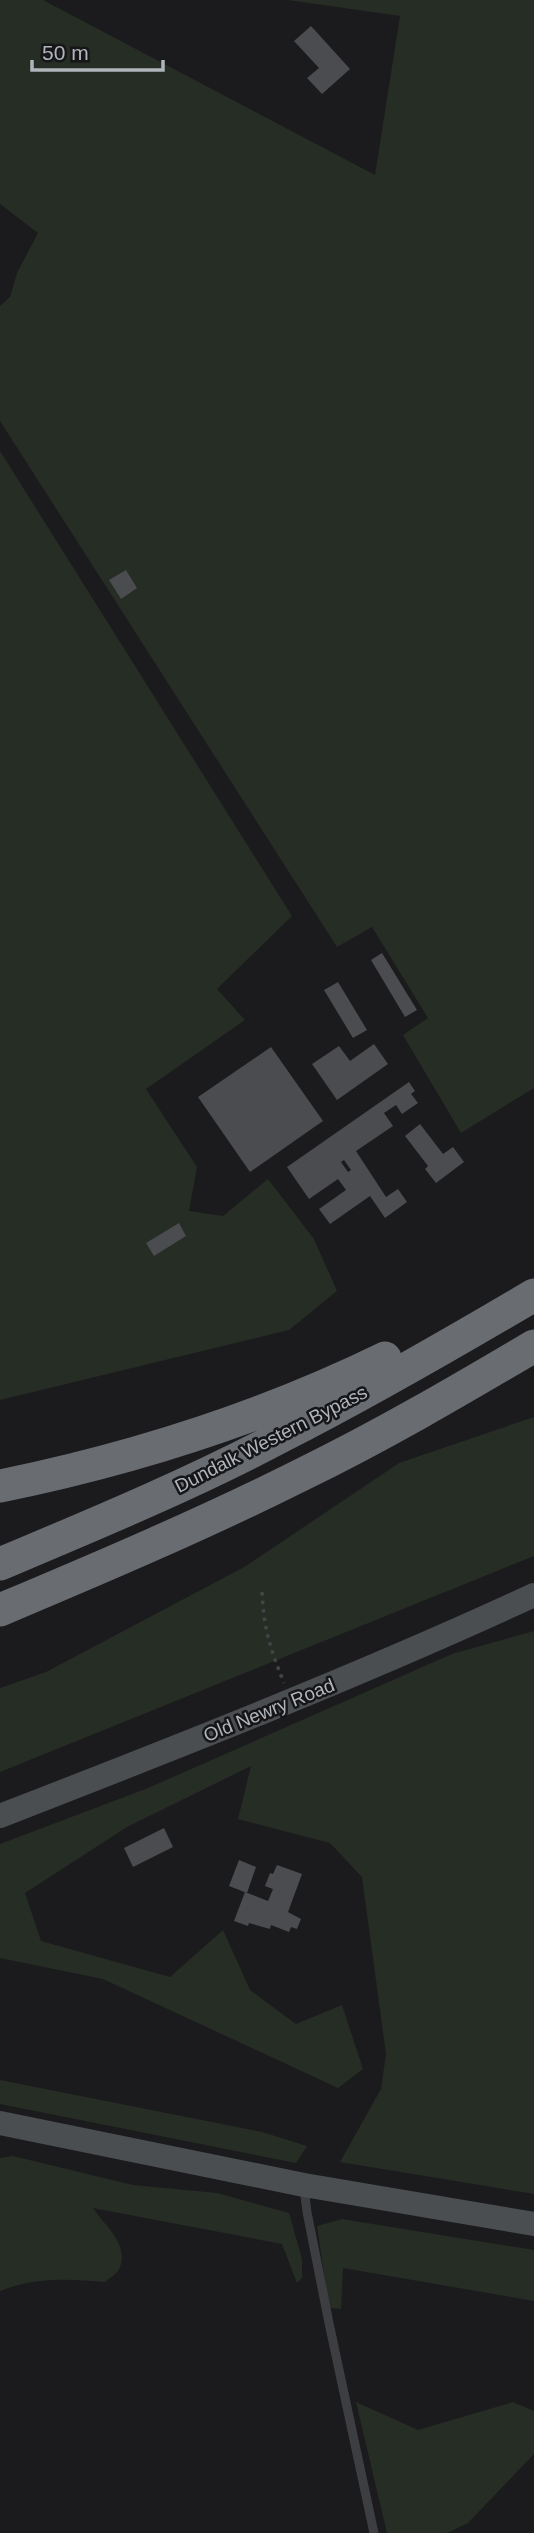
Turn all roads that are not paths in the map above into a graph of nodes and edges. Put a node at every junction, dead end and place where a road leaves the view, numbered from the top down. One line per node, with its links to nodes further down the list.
1 (534, 1286): 4 (highway)
2 (534, 1295): 5 (highway, Dundalk Western Bypass)
3 (534, 1346): 7 (highway)
4 (0, 1486)
5 (0, 1564)
6 (534, 1595): 8 (main road, Old Newry Road)
7 (0, 1610)
8 (0, 1816)
9 (0, 2123): 10 (main road)
10 (304, 2185): 11 (main road); 12 (lane)
11 (534, 2224)
12 (374, 2533)

